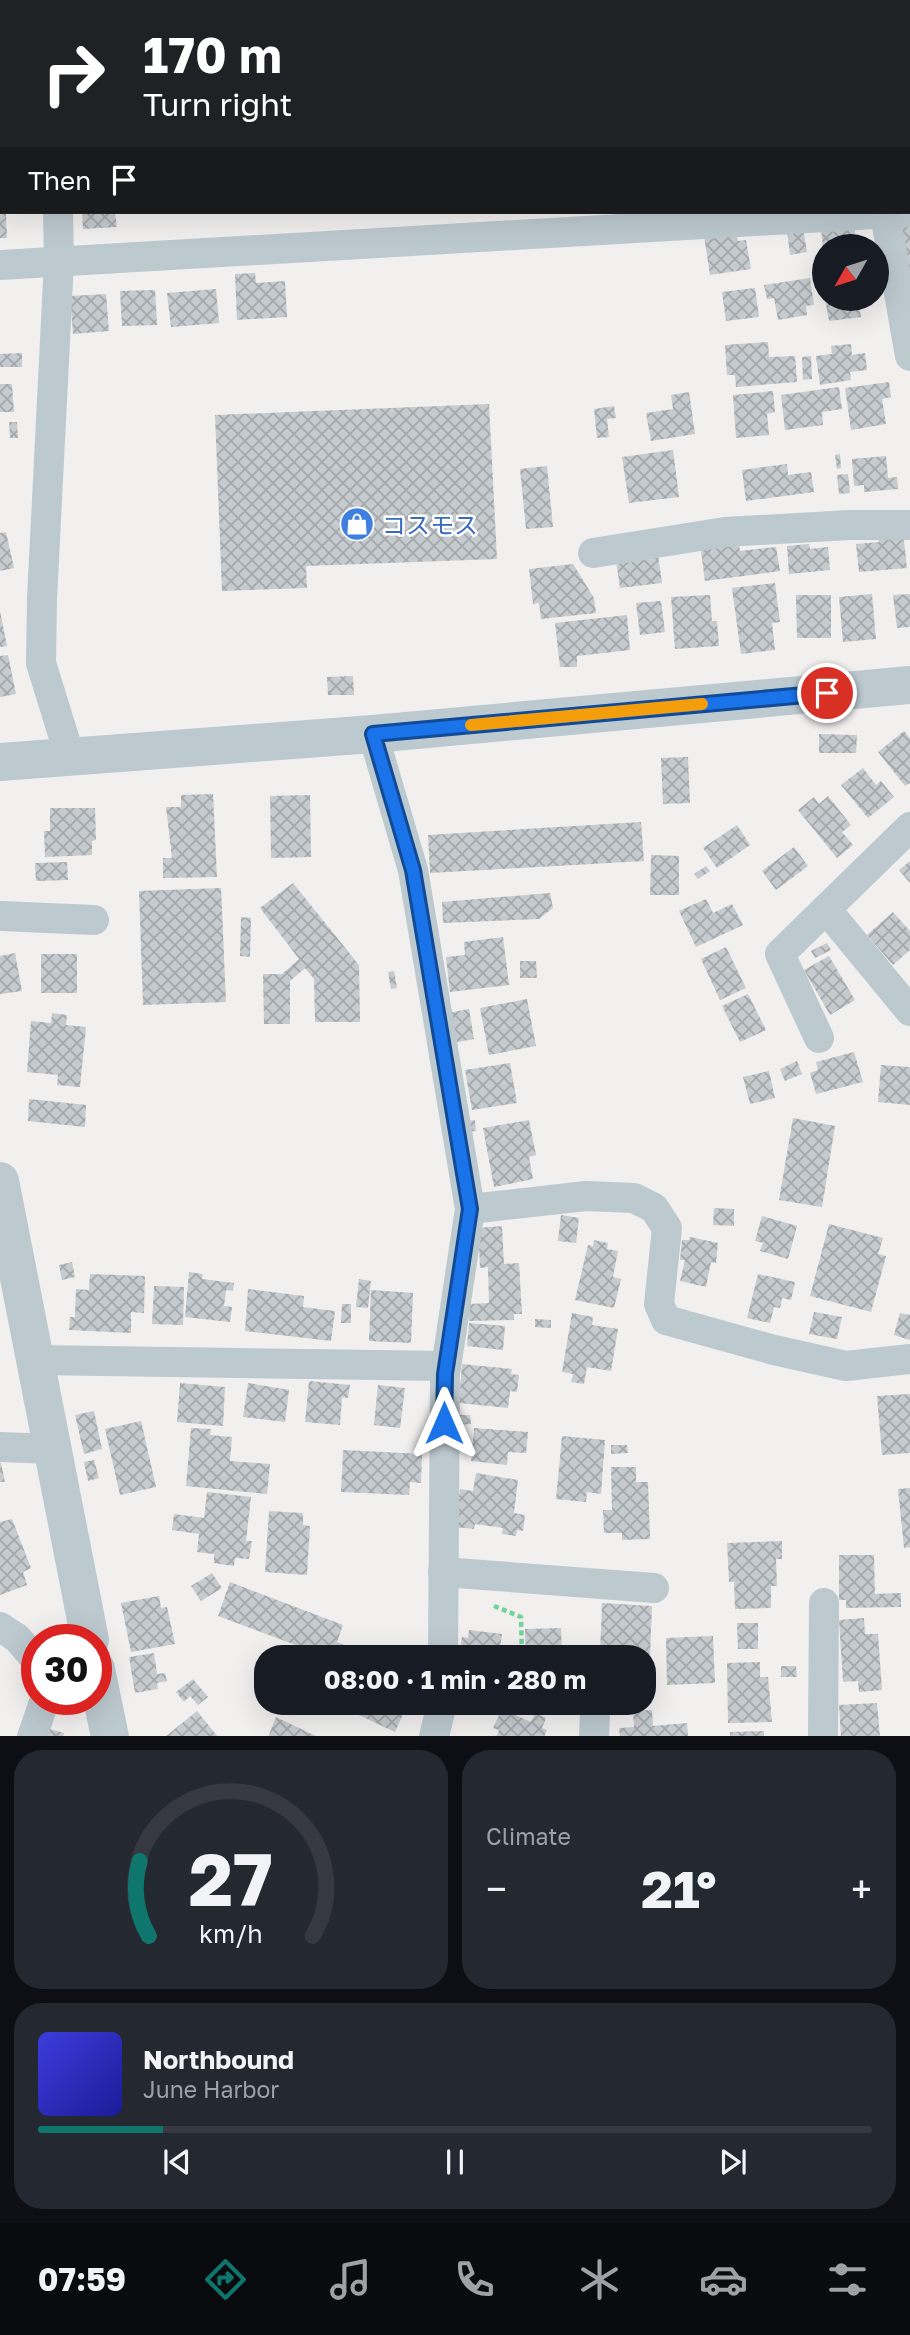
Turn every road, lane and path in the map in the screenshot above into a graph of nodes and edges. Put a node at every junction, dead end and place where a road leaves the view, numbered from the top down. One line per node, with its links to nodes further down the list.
1 (58, 214): 5 (street)
2 (860, 214): 4 (street)
3 (898, 214): 7 (street)
4 (517, 223): 5 (street)
5 (59, 261): 6 (street); 12 (street)
6 (0, 265)
7 (910, 356)
8 (910, 525): 9 (street)
9 (593, 553)
10 (910, 685): 11 (street)
11 (373, 734): 12 (street); 21 (street)
12 (70, 757): 13 (street)
13 (0, 762)
14 (910, 827): 15 (street)
15 (826, 909): 18 (street); 19 (street)
16 (0, 916): 17 (street)
17 (94, 920)
18 (910, 1011)
19 (819, 1038)
20 (0, 1181): 22 (street)
21 (470, 1209): 23 (street); 24 (street)
22 (35, 1360): 24 (street); 26 (street)
23 (910, 1360)
24 (446, 1366): 27 (street)
25 (0, 1447): 26 (street)
26 (52, 1449): 30 (street)
27 (443, 1579): 28 (street); 33 (street); 34 (path)
28 (654, 1588)
29 (824, 1603): 41 (street)
30 (87, 1624)
31 (0, 1627): 32 (street)
32 (21, 1643)
33 (443, 1645)
34 (522, 1645)
35 (40, 1715): 38 (street)
36 (105, 1715): 39 (street)
37 (439, 1715): 40 (street)
38 (32, 1736)
39 (110, 1736)
40 (434, 1736)
41 (822, 1736)

